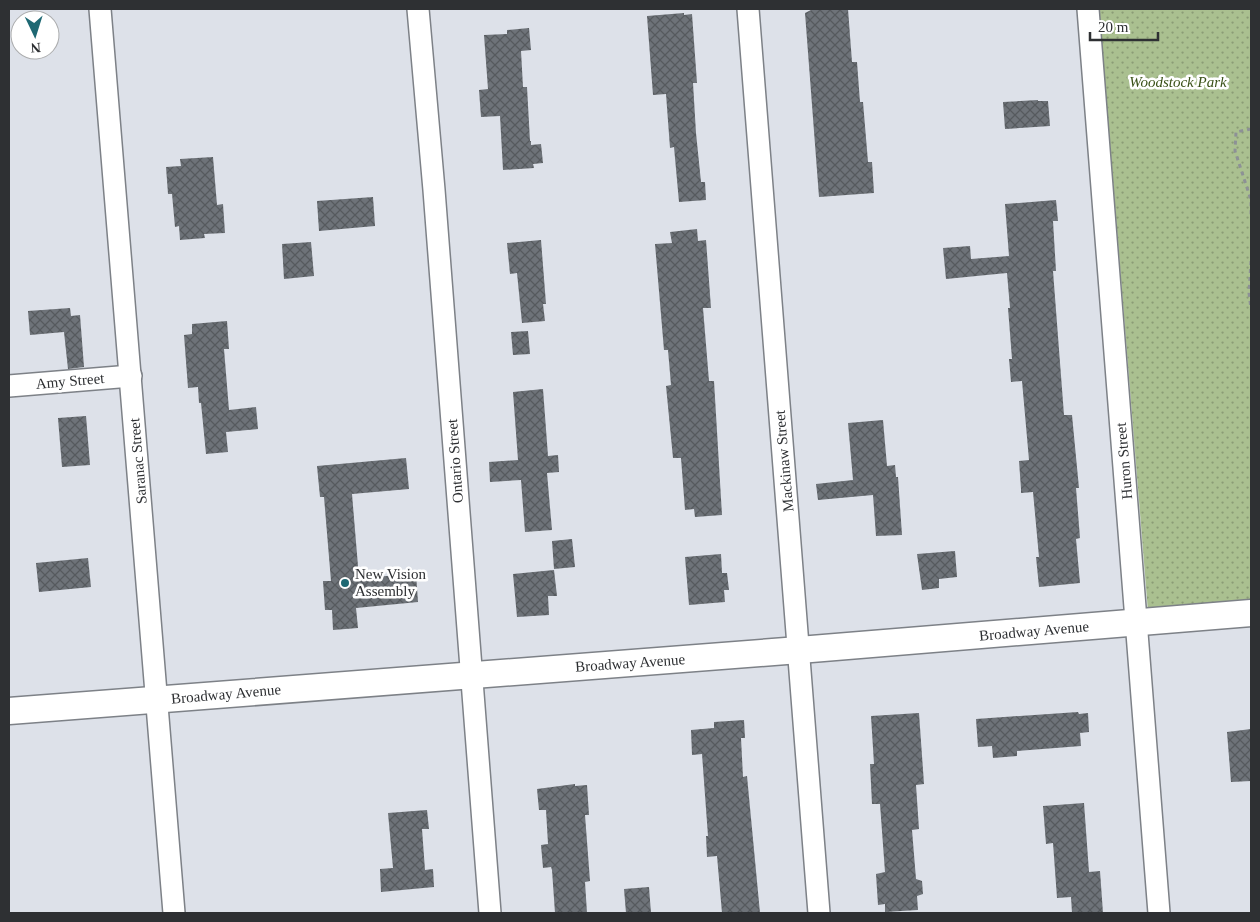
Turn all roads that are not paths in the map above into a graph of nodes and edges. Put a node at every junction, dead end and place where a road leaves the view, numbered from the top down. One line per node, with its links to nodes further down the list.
1 (100, 9): 5 (street, Saranac Street)
2 (418, 9): 10 (street, Ontario Street)
3 (748, 9): 9 (street, Mackinaw Street)
4 (1088, 9): 8 (street, Huron Street)
5 (131, 376): 6 (street, Amy Street); 11 (street, Saranac Street)
6 (9, 386)
7 (1251, 613): 8 (street, Broadway Avenue)
8 (1137, 622): 9 (street, Broadway Avenue); 16 (street, Huron Street)
9 (799, 650): 10 (street, Broadway Avenue); 15 (street, Mackinaw Street)
10 (472, 675): 11 (street, Broadway Avenue); 14 (street, Ontario Street)
11 (157, 700): 12 (street, Broadway Avenue); 13 (street, Saranac Street)
12 (9, 712)
13 (174, 913)
14 (490, 913)
15 (819, 913)
16 (1159, 913)

